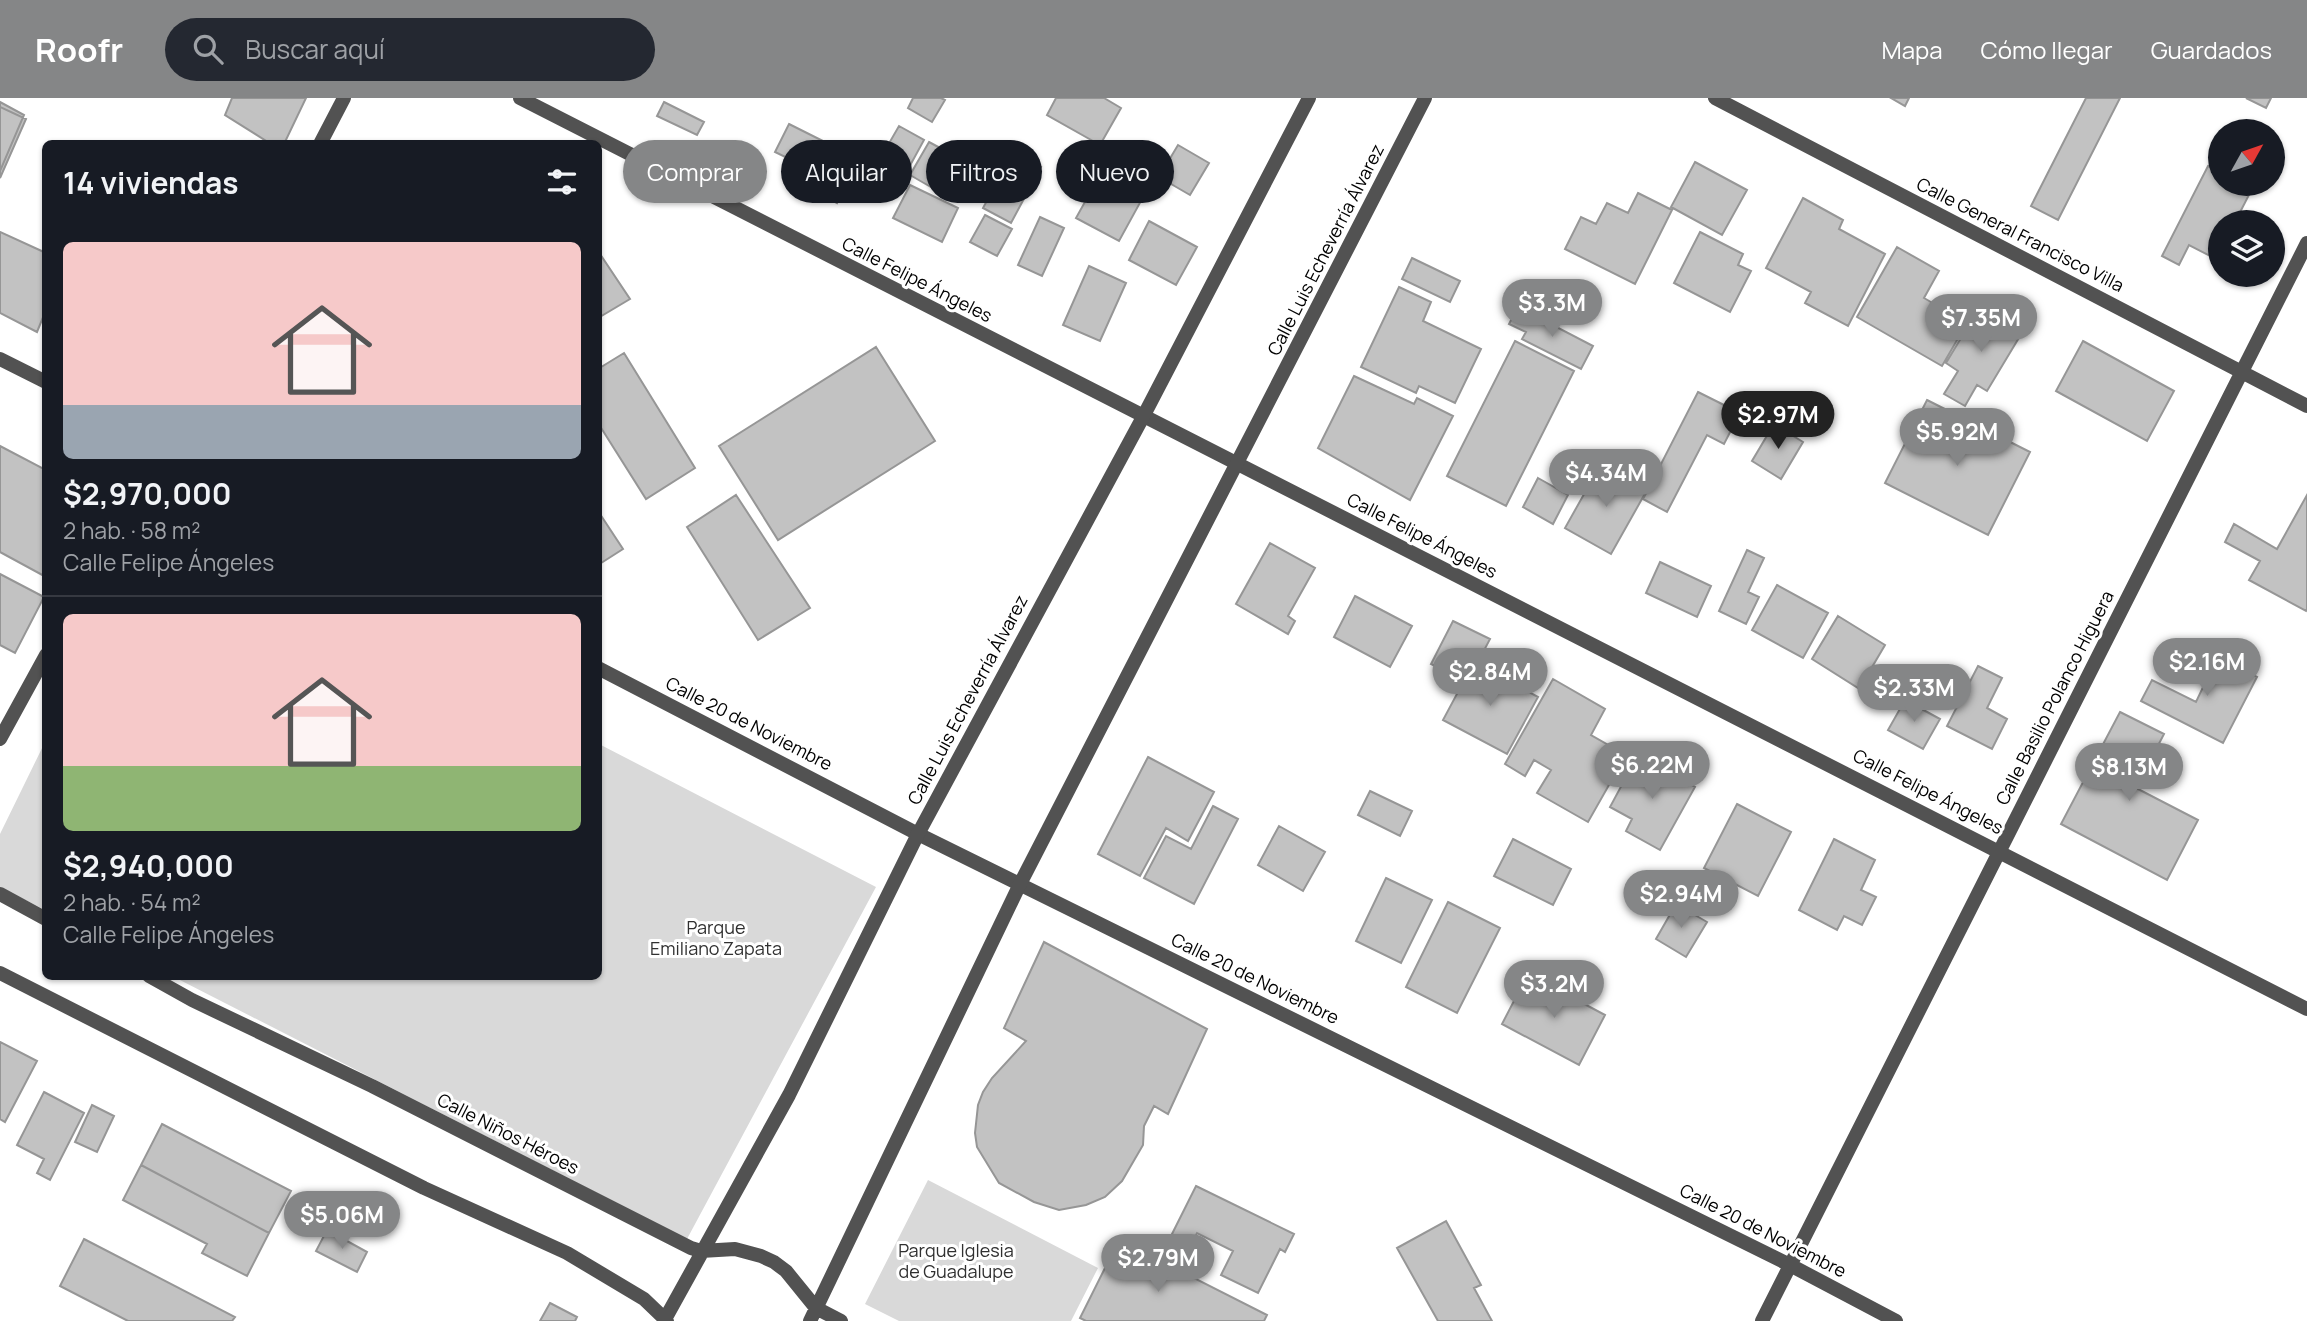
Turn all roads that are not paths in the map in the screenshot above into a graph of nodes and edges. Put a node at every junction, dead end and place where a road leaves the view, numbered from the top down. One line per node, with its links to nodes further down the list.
1 (344, 98): 6 (street)
2 (520, 98): 12 (street, Calle Felipe Ángeles)
3 (1309, 98): 12 (street, Calle Luis Echeverría Álvarez)
4 (1425, 98): 13 (street, Calle Luis Echeverría Álvarez)
5 (1714, 98): 9 (street, Calle General Francisco Villa)
6 (322, 140)
7 (2307, 243): 9 (street, Calle Basilio Polanco Higuera)
8 (0, 359): 10 (street)
9 (2242, 372): 11 (street, Calle General Francisco Villa); 18 (street, Calle Basilio Polanco Higuera)
10 (42, 380)
11 (2307, 406)
12 (1143, 417): 13 (street, Calle Felipe Ángeles); 17 (street, Calle Luis Echeverría Álvarez)
13 (1238, 464): 18 (street, Calle Felipe Ángeles); 19 (street, Calle Luis Echeverría Álvarez)
14 (42, 662): 16 (street)
15 (602, 670): 17 (street, Calle 20 de Noviembre)
16 (0, 740)
17 (918, 834): 19 (street, Calle 20 de Noviembre); 25 (street, Calle Luis Echeverría Álvarez)
18 (2000, 850): 24 (street, Calle Felipe Ángeles); 26 (street, Calle Basilio Polanco Higuera)
19 (1020, 884): 26 (street, Calle 20 de Noviembre); 27 (street, Calle Luis Echeverría Álvarez)
20 (0, 894): 21 (street)
21 (42, 917)
22 (0, 973): 28 (street)
23 (156, 980): 25 (street, Calle Niños Héroes)
24 (2307, 1009)
25 (701, 1251): 27 (street, Calle Niños Héroes); 28 (street, Calle Luis Echeverría Álvarez)
26 (1790, 1265): 30 (street, Calle Basilio Polanco Higuera); 31 (street, Calle 20 de Noviembre)
27 (813, 1314): 29 (street, Calle Niños Héroes)
28 (665, 1320)
29 (841, 1321)
30 (1762, 1321)
31 (1896, 1321)

